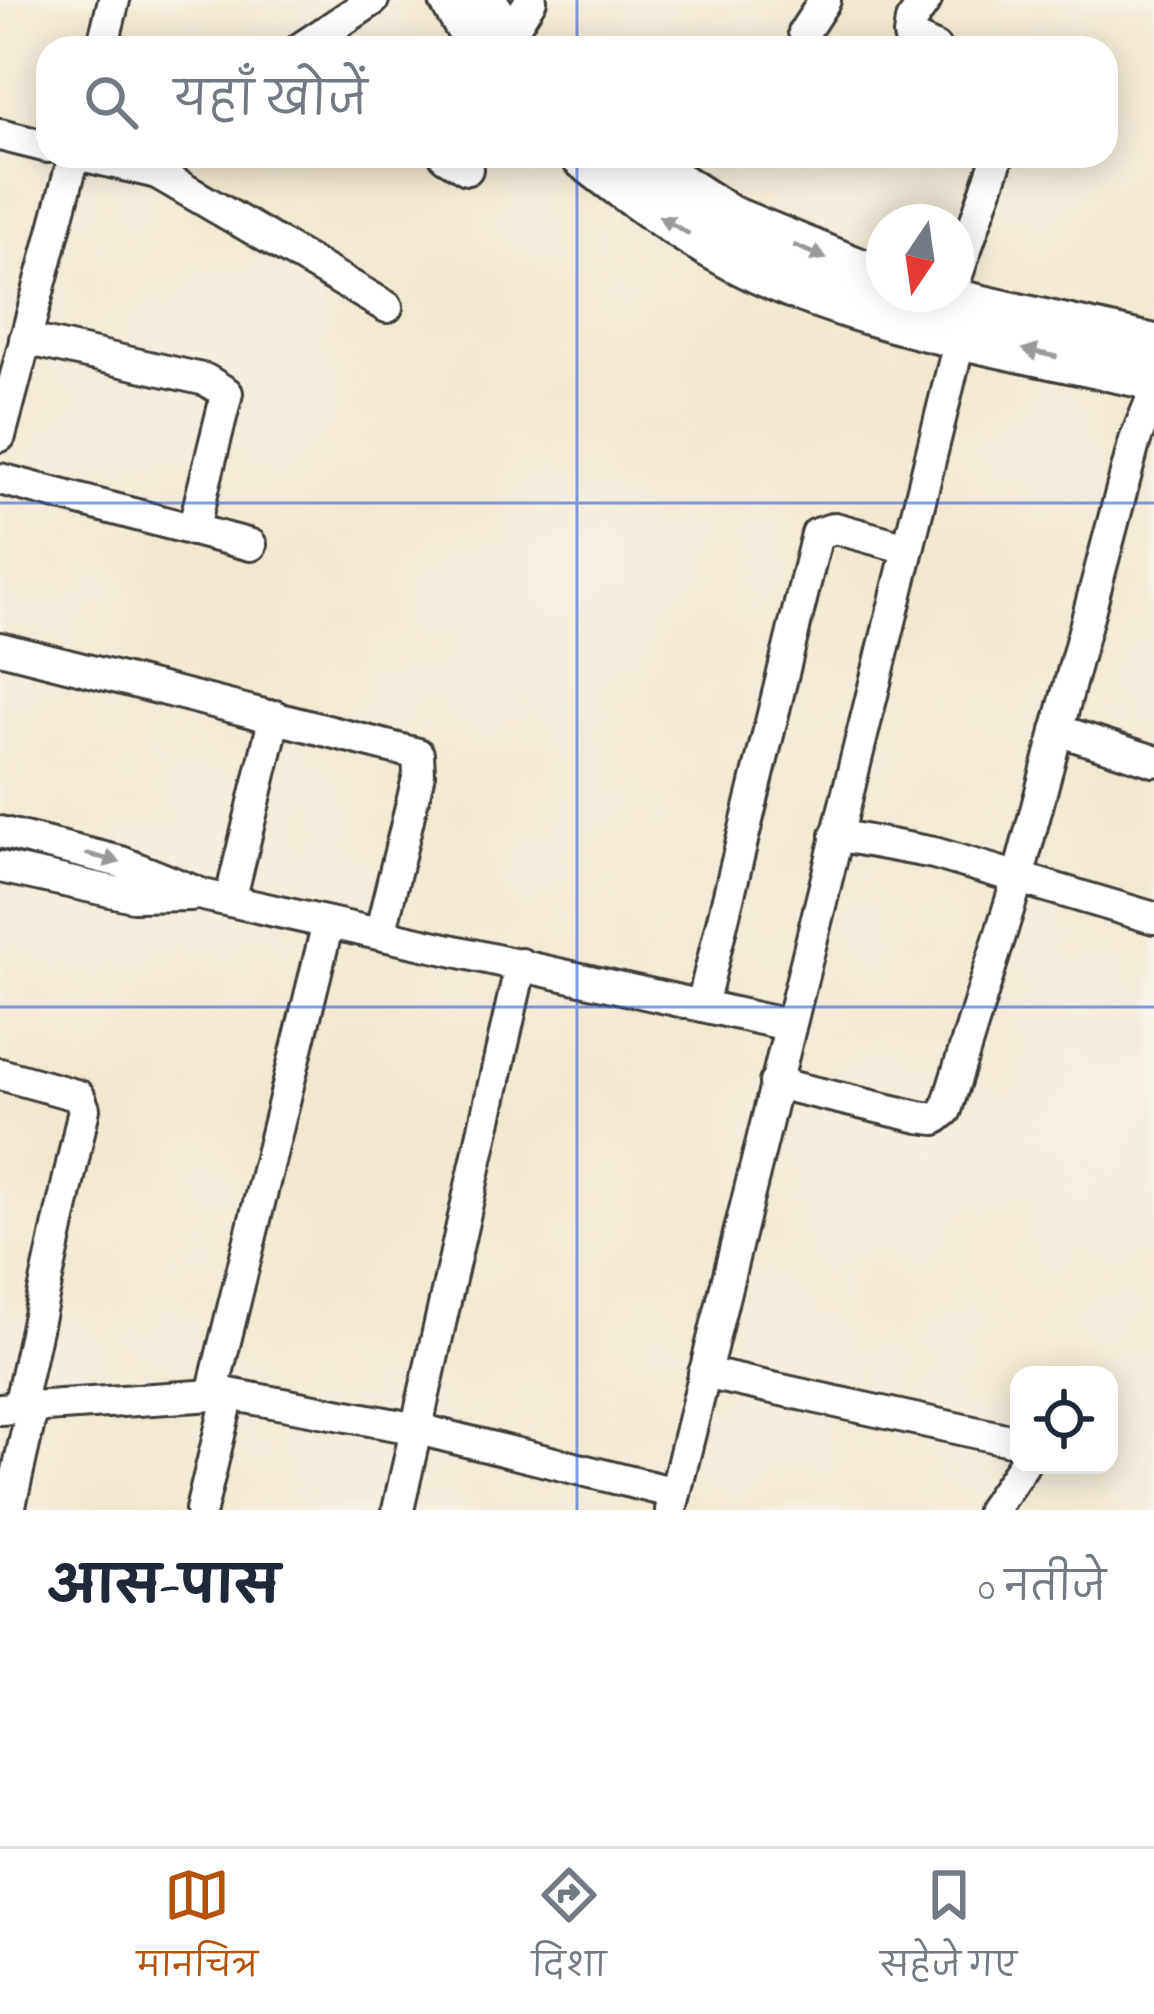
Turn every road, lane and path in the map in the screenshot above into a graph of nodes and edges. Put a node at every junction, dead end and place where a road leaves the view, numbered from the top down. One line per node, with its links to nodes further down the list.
1 (114, 0): 9 (street)
2 (373, 0): 10 (street)
3 (451, 0): 11 (street)
4 (484, 0): 12 (street)
5 (531, 0): 13 (street)
6 (825, 0): 8 (street)
7 (926, 0): 14 (street)
8 (804, 32)
9 (105, 36)
10 (319, 36)
11 (490, 36)
12 (497, 36)
13 (508, 36)
14 (909, 36)
15 (0, 135): 16 (street)
16 (36, 144)
17 (71, 168): 31 (street)
18 (171, 168): 24 (street)
19 (597, 168): 26 (street, one-way to 19)
20 (653, 168): 23 (street, one-way to 23)
21 (994, 168): 22 (street)
22 (974, 231)
23 (866, 273)
24 (387, 307)
25 (974, 307): 32 (street)
26 (866, 311)
27 (974, 311): 33 (street, one-way to 27)
28 (868, 312): 29 (street, one-way to 28)
29 (918, 312)
30 (949, 312): 39 (street)
31 (25, 339): 35 (street); 37 (street)
32 (1154, 346)
33 (1154, 379)
34 (1154, 394): 42 (street)
35 (0, 436)
36 (0, 479): 37 (street)
37 (193, 530): 38 (street)
38 (251, 545)
39 (907, 548): 45 (street); 53 (street)
40 (0, 648): 41 (street)
41 (275, 716): 48 (street); 51 (street)
42 (1058, 730): 43 (street); 47 (street)
43 (1154, 761)
44 (0, 832): 48 (street, one-way to 48)
45 (836, 835): 47 (street); 54 (street)
46 (0, 867): 48 (street)
47 (1018, 878): 49 (street); 56 (street)
48 (217, 898): 50 (street)
49 (1154, 918)
50 (328, 923): 51 (street); 58 (street)
51 (380, 934): 52 (street)
52 (520, 964): 53 (street); 60 (street)
53 (702, 1005): 54 (street)
54 (788, 1025): 56 (street)
55 (0, 1074): 59 (street)
56 (775, 1083): 57 (street)
57 (704, 1373): 61 (street); 63 (street)
58 (220, 1394): 59 (street); 60 (street); 65 (street)
59 (18, 1407): 64 (street)
60 (418, 1429): 63 (street); 66 (street)
61 (1010, 1440)
62 (1017, 1474): 67 (street)
63 (673, 1502)
64 (8, 1510)
65 (201, 1510)
66 (398, 1510)
67 (992, 1510)

